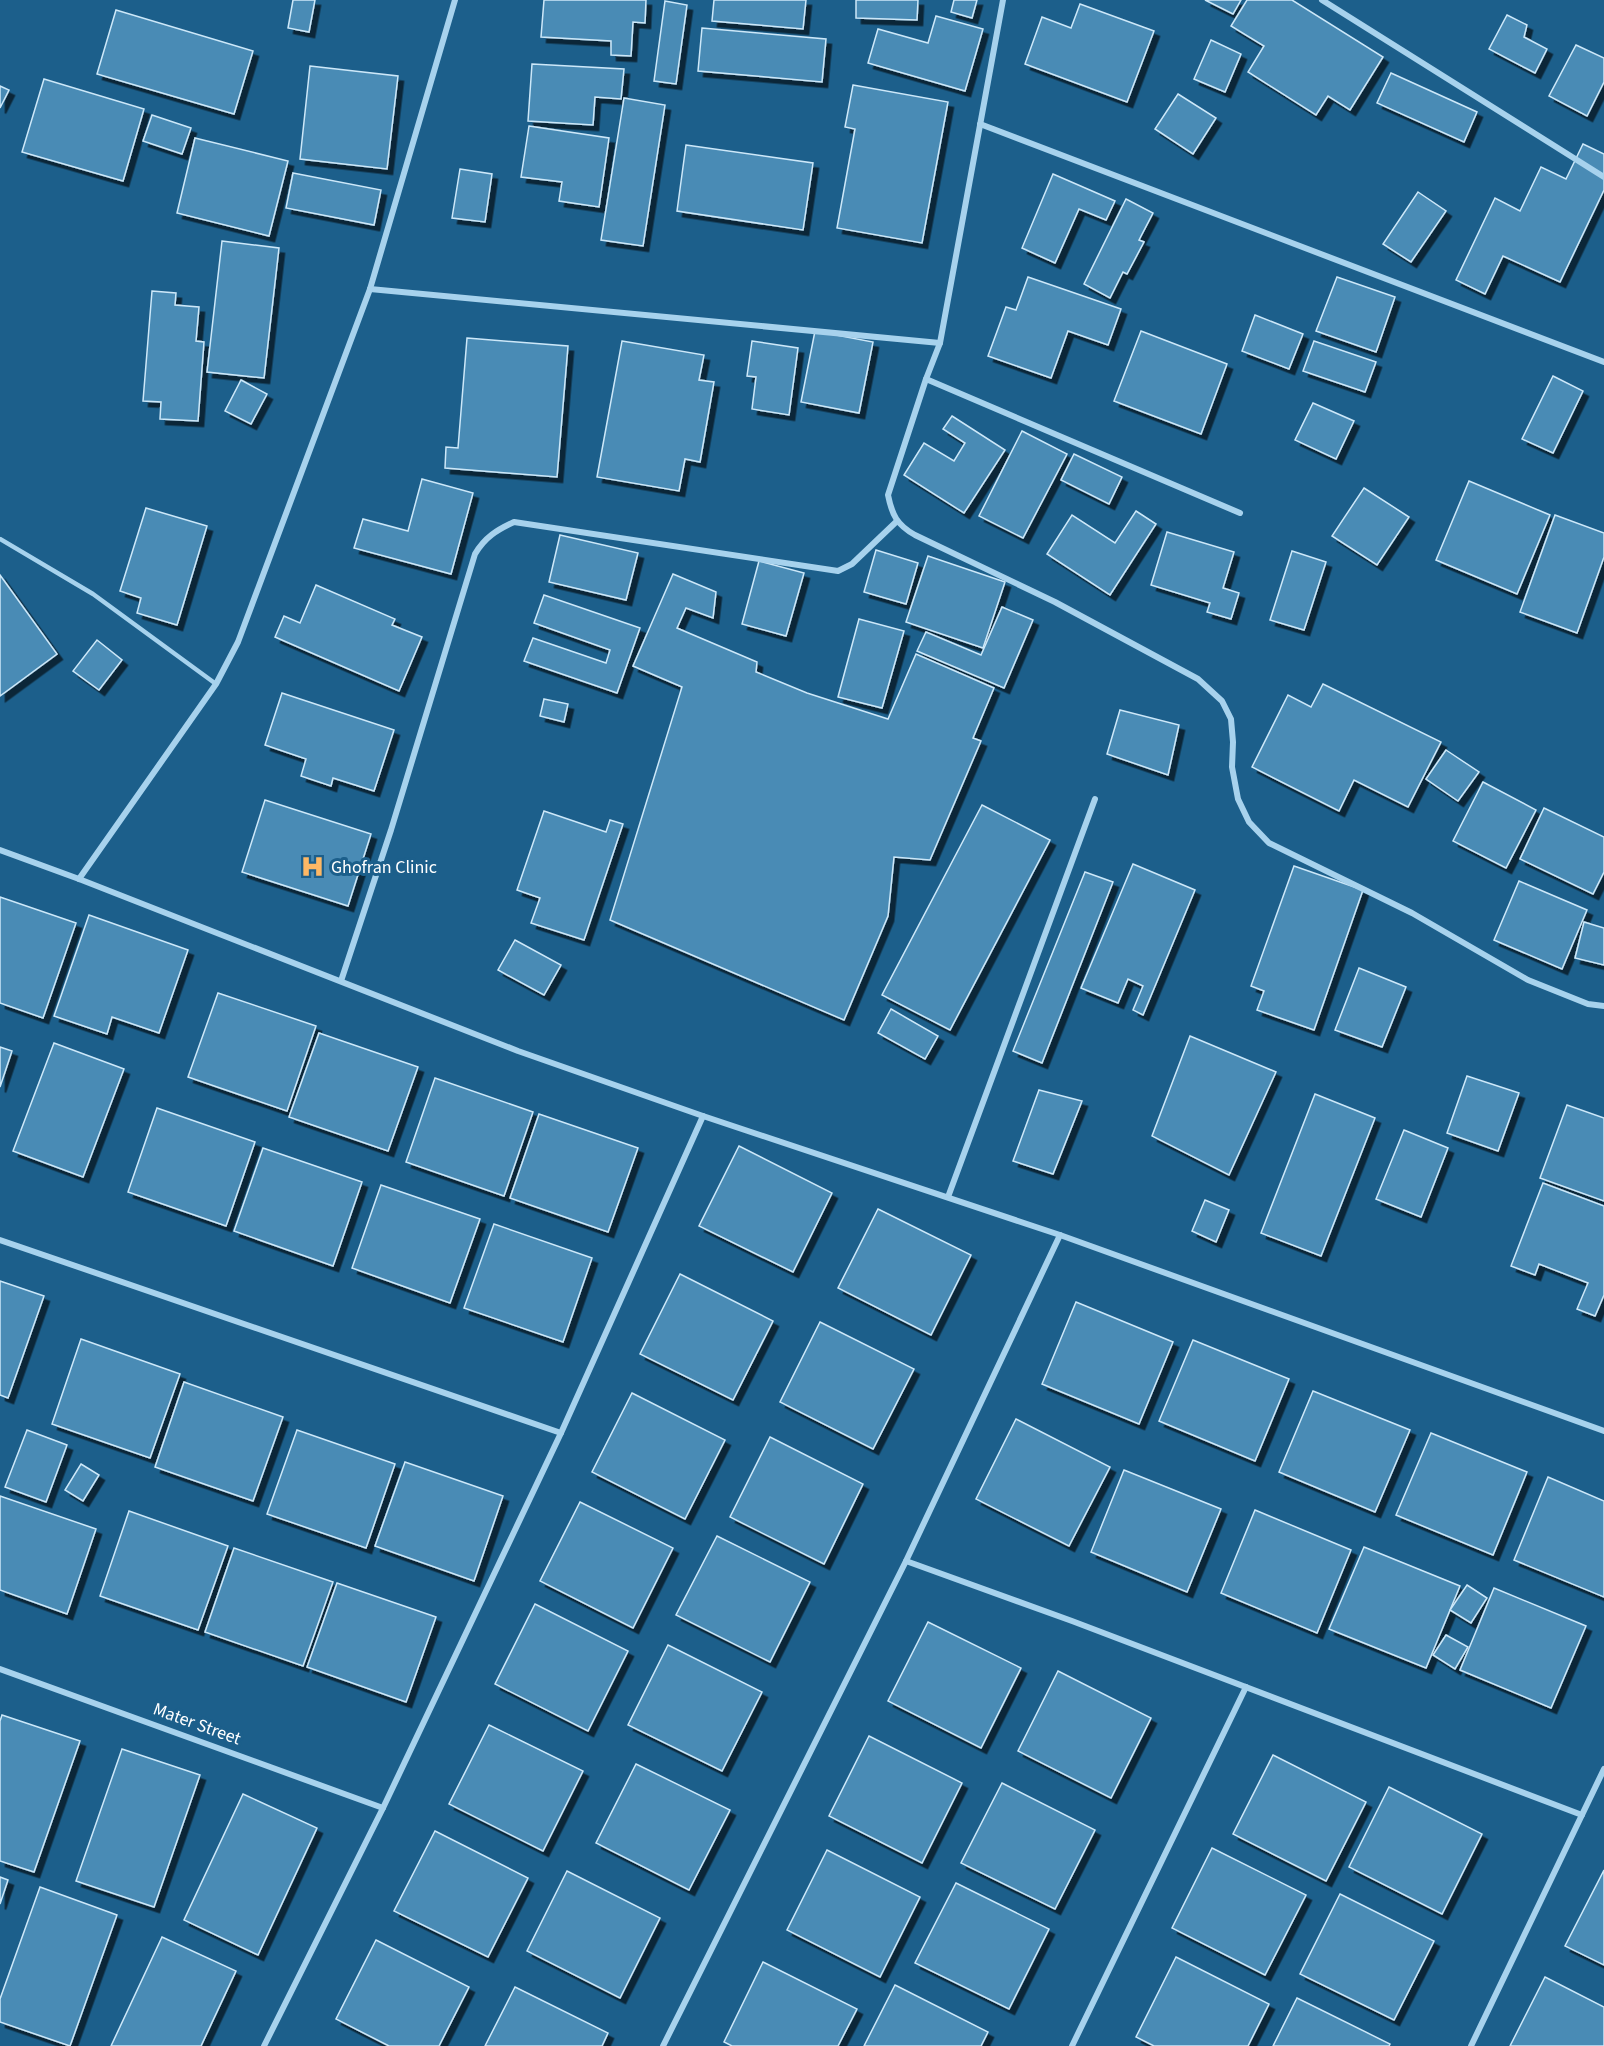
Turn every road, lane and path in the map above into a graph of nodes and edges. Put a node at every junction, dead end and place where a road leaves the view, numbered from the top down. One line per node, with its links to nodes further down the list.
1 (455, 0): 6 (street)
2 (1003, 0): 4 (street)
3 (1322, 0): 5 (street)
4 (980, 124): 7 (street); 8 (street)
5 (1604, 177)
6 (370, 290): 7 (street); 13 (street)
7 (940, 343): 9 (street)
8 (1604, 362)
9 (926, 379): 10 (street); 11 (street)
10 (1240, 513)
11 (896, 522): 17 (street); 18 (street)
12 (0, 539): 13 (lane)
13 (216, 684): 16 (street)
14 (1095, 799): 20 (street)
15 (0, 850): 16 (street)
16 (79, 879): 17 (street)
17 (340, 981): 19 (street)
18 (1604, 1006)
19 (703, 1116): 20 (street); 24 (street)
20 (948, 1197): 21 (street)
21 (1060, 1235): 23 (street); 25 (street)
22 (0, 1240): 24 (street)
23 (1604, 1431)
24 (561, 1433): 29 (street)
25 (906, 1561): 27 (street); 32 (street)
26 (0, 1669): 29 (street, Mater Street)
27 (1246, 1687): 30 (street); 33 (street)
28 (1604, 1769): 30 (street)
29 (383, 1808): 31 (street)
30 (1582, 1815): 34 (street)
31 (264, 2046)
32 (663, 2046)
33 (1072, 2046)
34 (1471, 2046)

